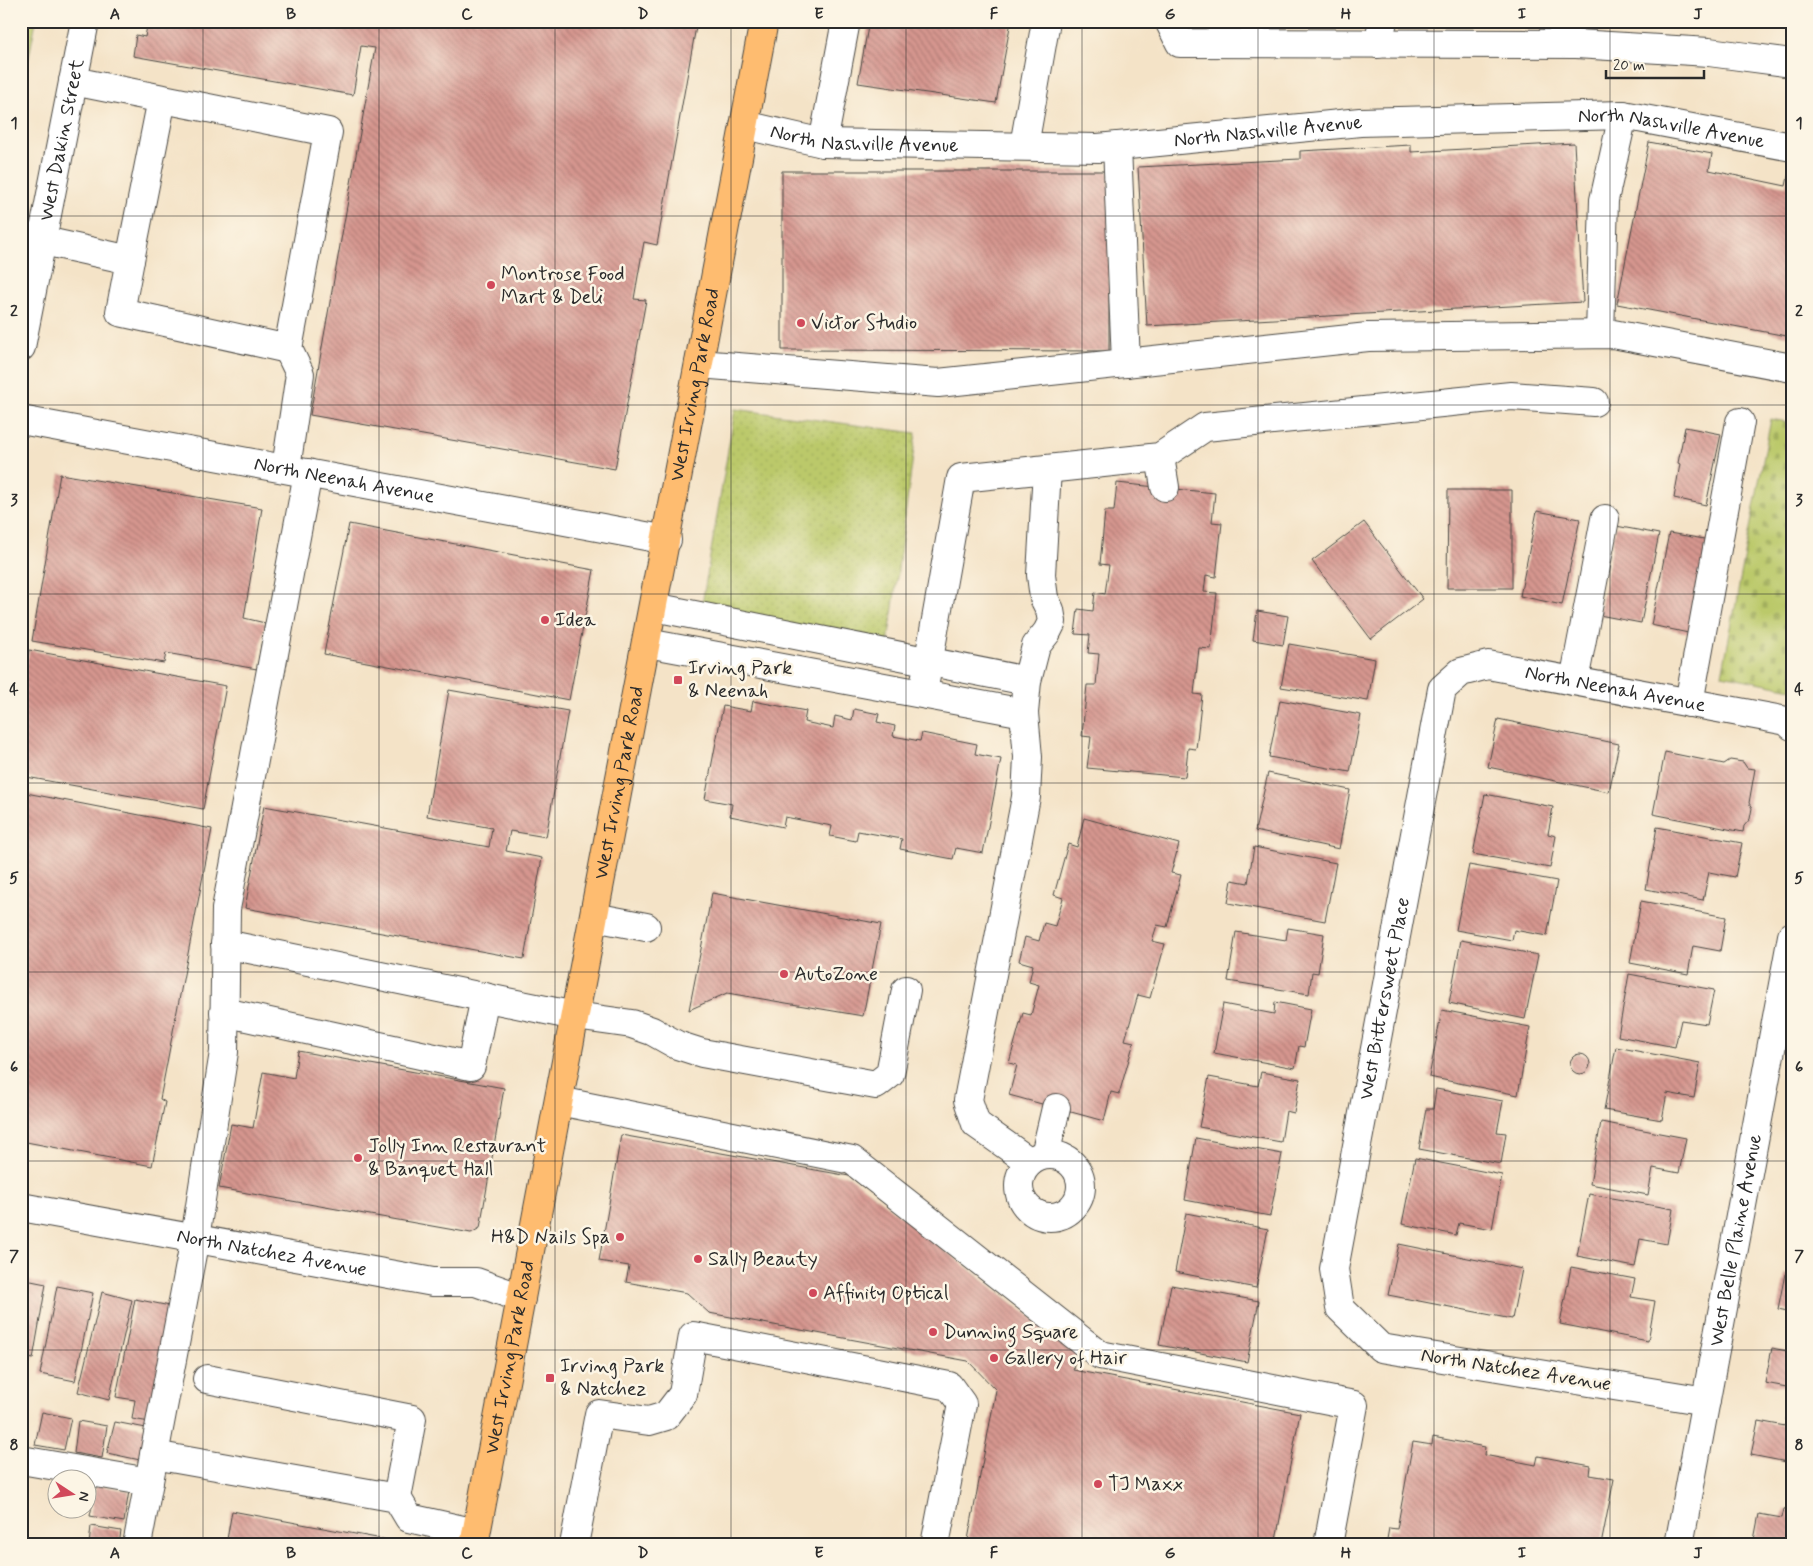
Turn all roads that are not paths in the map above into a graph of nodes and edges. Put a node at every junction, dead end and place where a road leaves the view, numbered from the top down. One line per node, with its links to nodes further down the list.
1 (85, 21): 8 (street, West Dakin Street)
2 (764, 21): 11 (main road, West Irving Park Road)
3 (846, 21): 12 (street)
4 (1046, 21): 13 (street)
5 (1169, 21): 6 (street)
6 (1380, 33): 7 (street)
7 (1792, 63)
8 (73, 81): 9 (street); 16 (street, West Dakin Street)
9 (162, 99): 17 (street); 20 (street)
10 (1622, 115): 14 (street, North Nashville Avenue); 15 (street, North Nashville Avenue); 18 (street)
11 (745, 125): 12 (street, North Nashville Avenue); 22 (main road, West Irving Park Road)
12 (823, 142): 13 (street, North Nashville Avenue)
13 (1024, 146): 14 (street, North Nashville Avenue)
14 (1116, 146): 21 (street)
15 (1792, 147)
16 (32, 238): 17 (street); 19 (street, West Dakin Street)
17 (130, 260): 20 (street)
18 (1600, 334): 21 (street); 23 (street)
19 (21, 347)
20 (288, 349): 29 (street)
21 (1126, 363): 22 (street)
22 (700, 364): 32 (main road, West Irving Park Road)
23 (1792, 368)
24 (1594, 402): 27 (street)
25 (21, 420): 29 (street, North Neenah Avenue)
26 (1740, 422): 42 (street)
27 (1160, 457): 28 (street); 30 (street)
28 (1047, 469): 36 (street); 39 (street)
29 (297, 470): 32 (street, North Neenah Avenue); 48 (street)
30 (1165, 487)
31 (1605, 518): 38 (street)
32 (666, 540): 33 (main road, West Irving Park Road)
33 (654, 607): 34 (street); 35 (main road, West Irving Park Road)
34 (823, 641): 36 (street); 37 (street)
35 (647, 643): 37 (street); 45 (main road, West Irving Park Road)
36 (928, 661): 39 (street); 41 (street)
37 (816, 674): 41 (street)
38 (1574, 680): 40 (street, North Neenah Avenue); 42 (street, North Neenah Avenue)
39 (1027, 681): 43 (street)
40 (1442, 689): 58 (street, West Bittersweet Place)
41 (923, 694): 43 (street)
42 (1689, 703): 44 (street, North Neenah Avenue)
43 (1024, 713): 54 (street)
44 (1792, 726)
45 (594, 917): 46 (street); 52 (main road, West Irving Park Road)
46 (646, 927)
47 (1792, 936): 60 (street, West Belle Plaine Avenue)
48 (225, 944): 50 (street); 51 (street)
49 (906, 990): 52 (street)
50 (485, 997): 51 (street); 52 (street)
51 (224, 1012): 56 (street)
52 (576, 1016): 53 (main road, West Irving Park Road)
53 (559, 1102): 57 (main road, West Irving Park Road); 69 (street)
54 (1056, 1108)
55 (21, 1207): 56 (street, North Natchez Avenue)
56 (195, 1238): 57 (street, North Natchez Avenue); 61 (street)
57 (521, 1298): 65 (main road, West Irving Park Road)
58 (1340, 1308): 60 (street, North Natchez Avenue)
59 (207, 1378): 64 (street)
60 (1706, 1402): 70 (street, West Belle Plaine Avenue)
61 (154, 1455): 63 (street); 64 (street)
62 (21, 1460): 63 (street)
63 (149, 1482): 66 (street)
64 (397, 1498): 65 (street)
65 (475, 1539)
66 (137, 1545)
67 (574, 1545): 68 (street)
68 (934, 1545)
69 (1328, 1545)
70 (1679, 1545)

